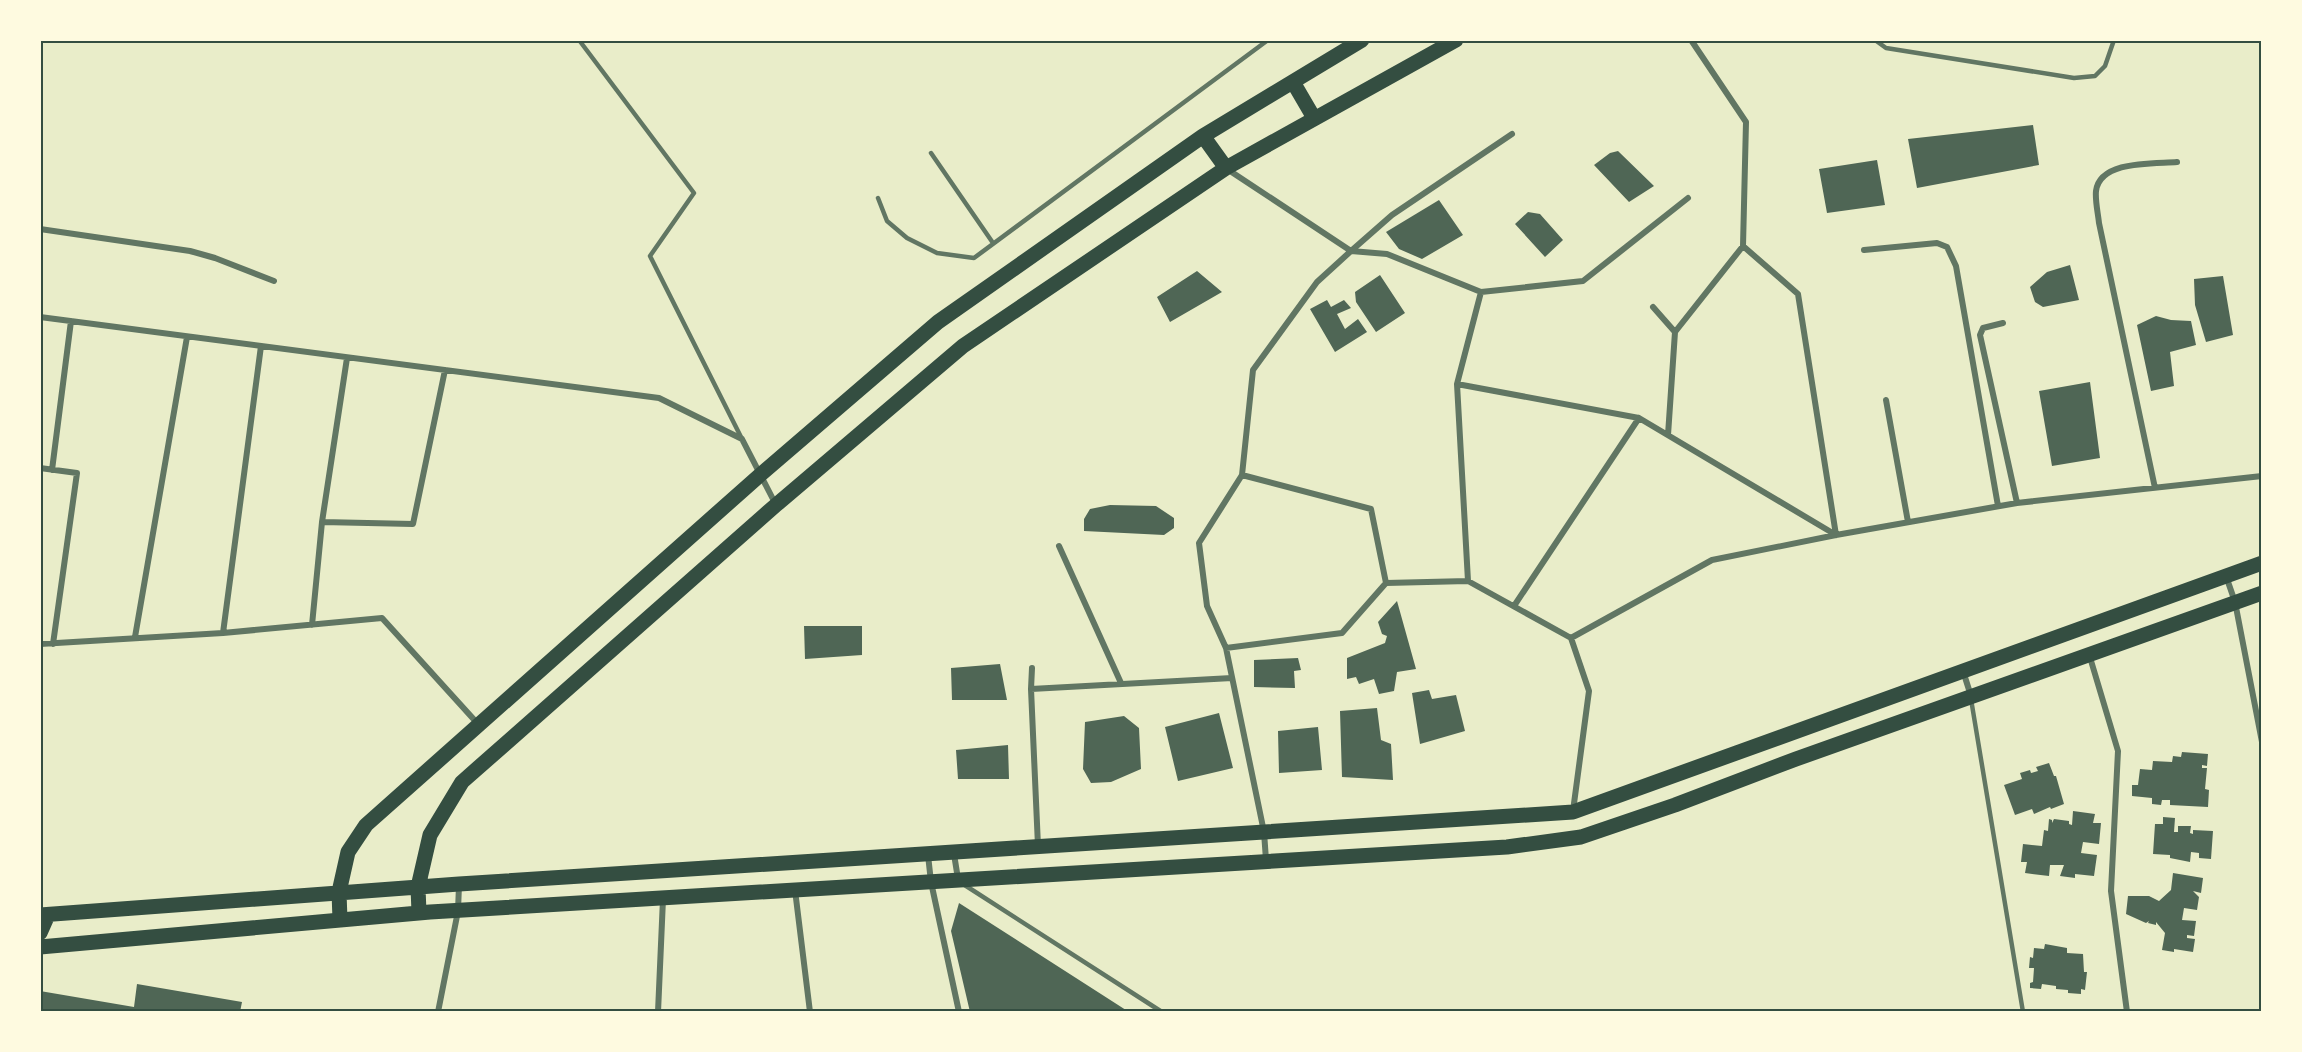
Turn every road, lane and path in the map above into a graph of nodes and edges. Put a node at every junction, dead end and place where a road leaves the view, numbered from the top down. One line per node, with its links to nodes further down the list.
1 (579, 40): 37 (lane)
2 (1268, 40): 18 (lane)
3 (1362, 40): 8 (main road)
4 (1456, 40): 9 (main road)
5 (1691, 40): 19 (street)
6 (1875, 40): 7 (lane)
7 (2114, 40)
8 (1293, 82): 9 (main road); 11 (main road)
9 (1314, 118): 14 (main road)
10 (1512, 134): 21 (street)
11 (1203, 136): 14 (main road); 40 (main road)
12 (930, 153): 18 (lane)
13 (2177, 162): 43 (street)
14 (1226, 168): 21 (street); 45 (main road)
15 (878, 198): 18 (lane)
16 (1688, 198): 23 (street)
17 (40, 229): 22 (street)
18 (993, 243)
19 (1743, 246): 28 (street); 49 (street)
20 (1864, 250): 46 (street)
21 (1352, 251): 23 (street); 41 (street)
22 (274, 281)
23 (1481, 292): 33 (street)
24 (1653, 307): 28 (street)
25 (40, 317): 26 (street)
26 (71, 321): 29 (street); 39 (street)
27 (2003, 323): 44 (street)
28 (1675, 332): 36 (street)
29 (187, 337): 30 (street); 60 (street)
30 (261, 346): 31 (street); 59 (street)
31 (347, 358): 32 (street); 47 (street)
32 (445, 370): 37 (street); 47 (street)
33 (1456, 384): 35 (street); 53 (street)
34 (1886, 400): 48 (street)
35 (1639, 418): 36 (street); 57 (street)
36 (1668, 435): 49 (street)
37 (742, 439): 40 (street)
38 (40, 468): 39 (street)
39 (52, 470): 63 (street)
40 (760, 475): 45 (street); 72 (main road)
41 (1242, 475): 54 (street); 64 (street)
42 (2262, 476): 43 (street)
43 (2155, 488): 44 (street)
44 (2017, 503): 46 (street)
45 (776, 506): 84 (main road)
46 (1998, 506): 48 (street)
47 (322, 522): 58 (street)
48 (1908, 522): 49 (street)
49 (1836, 535): 61 (street)
50 (1059, 546): 69 (street)
51 (2262, 564): 52 (main road)
52 (2226, 576): 56 (street); 67 (main road)
53 (1468, 581): 54 (street); 57 (street)
54 (1386, 583): 64 (street)
55 (2262, 592): 56 (main road)
56 (2235, 602): 65 (main road); 73 (street)
57 (1514, 606): 61 (street)
58 (312, 625): 59 (street); 72 (street)
59 (223, 633): 60 (street)
60 (135, 637): 63 (street)
61 (1571, 638): 74 (street)
62 (40, 644): 63 (street)
63 (53, 644)
64 (1226, 648): 68 (street)
65 (2089, 654): 71 (main road); 103 (street)
66 (1032, 668): 70 (street)
67 (1963, 671): 71 (street); 74 (main road)
68 (1232, 678): 69 (street); 75 (street)
69 (1121, 683): 70 (street)
70 (1031, 689): 76 (street)
71 (1971, 696): 79 (main road); 102 (lane)
72 (479, 725): 87 (main road)
73 (2262, 742)
74 (1573, 812): 75 (main road)
75 (1264, 832): 76 (main road); 79 (street)
76 (1038, 847): 77 (main road)
77 (954, 853): 78 (main road); 81 (street)
78 (928, 855): 80 (main road); 82 (street)
79 (1267, 862): 81 (main road)
80 (557, 878): 83 (main road); 89 (main road)
81 (958, 881): 82 (main road); 101 (lane)
82 (931, 882): 86 (main road); 100 (street)
83 (459, 884): 84 (main road); 90 (street)
84 (418, 887): 85 (main road); 91 (main road)
85 (376, 890): 87 (main road); 93 (main road)
86 (795, 890): 88 (main road); 99 (street)
87 (339, 892): 92 (main road); 94 (main road)
88 (663, 898): 89 (main road); 98 (street)
89 (558, 904): 90 (main road)
90 (458, 910): 91 (main road); 97 (street)
91 (419, 913): 93 (main road)
92 (44, 915): 95 (main road)
93 (377, 917): 94 (main road)
94 (340, 920): 96 (main road)
95 (40, 933)
96 (40, 948)
97 (438, 1011)
98 (658, 1011)
99 (810, 1011)
100 (959, 1011)
101 (1162, 1011)
102 (2023, 1011)
103 (2127, 1011)

